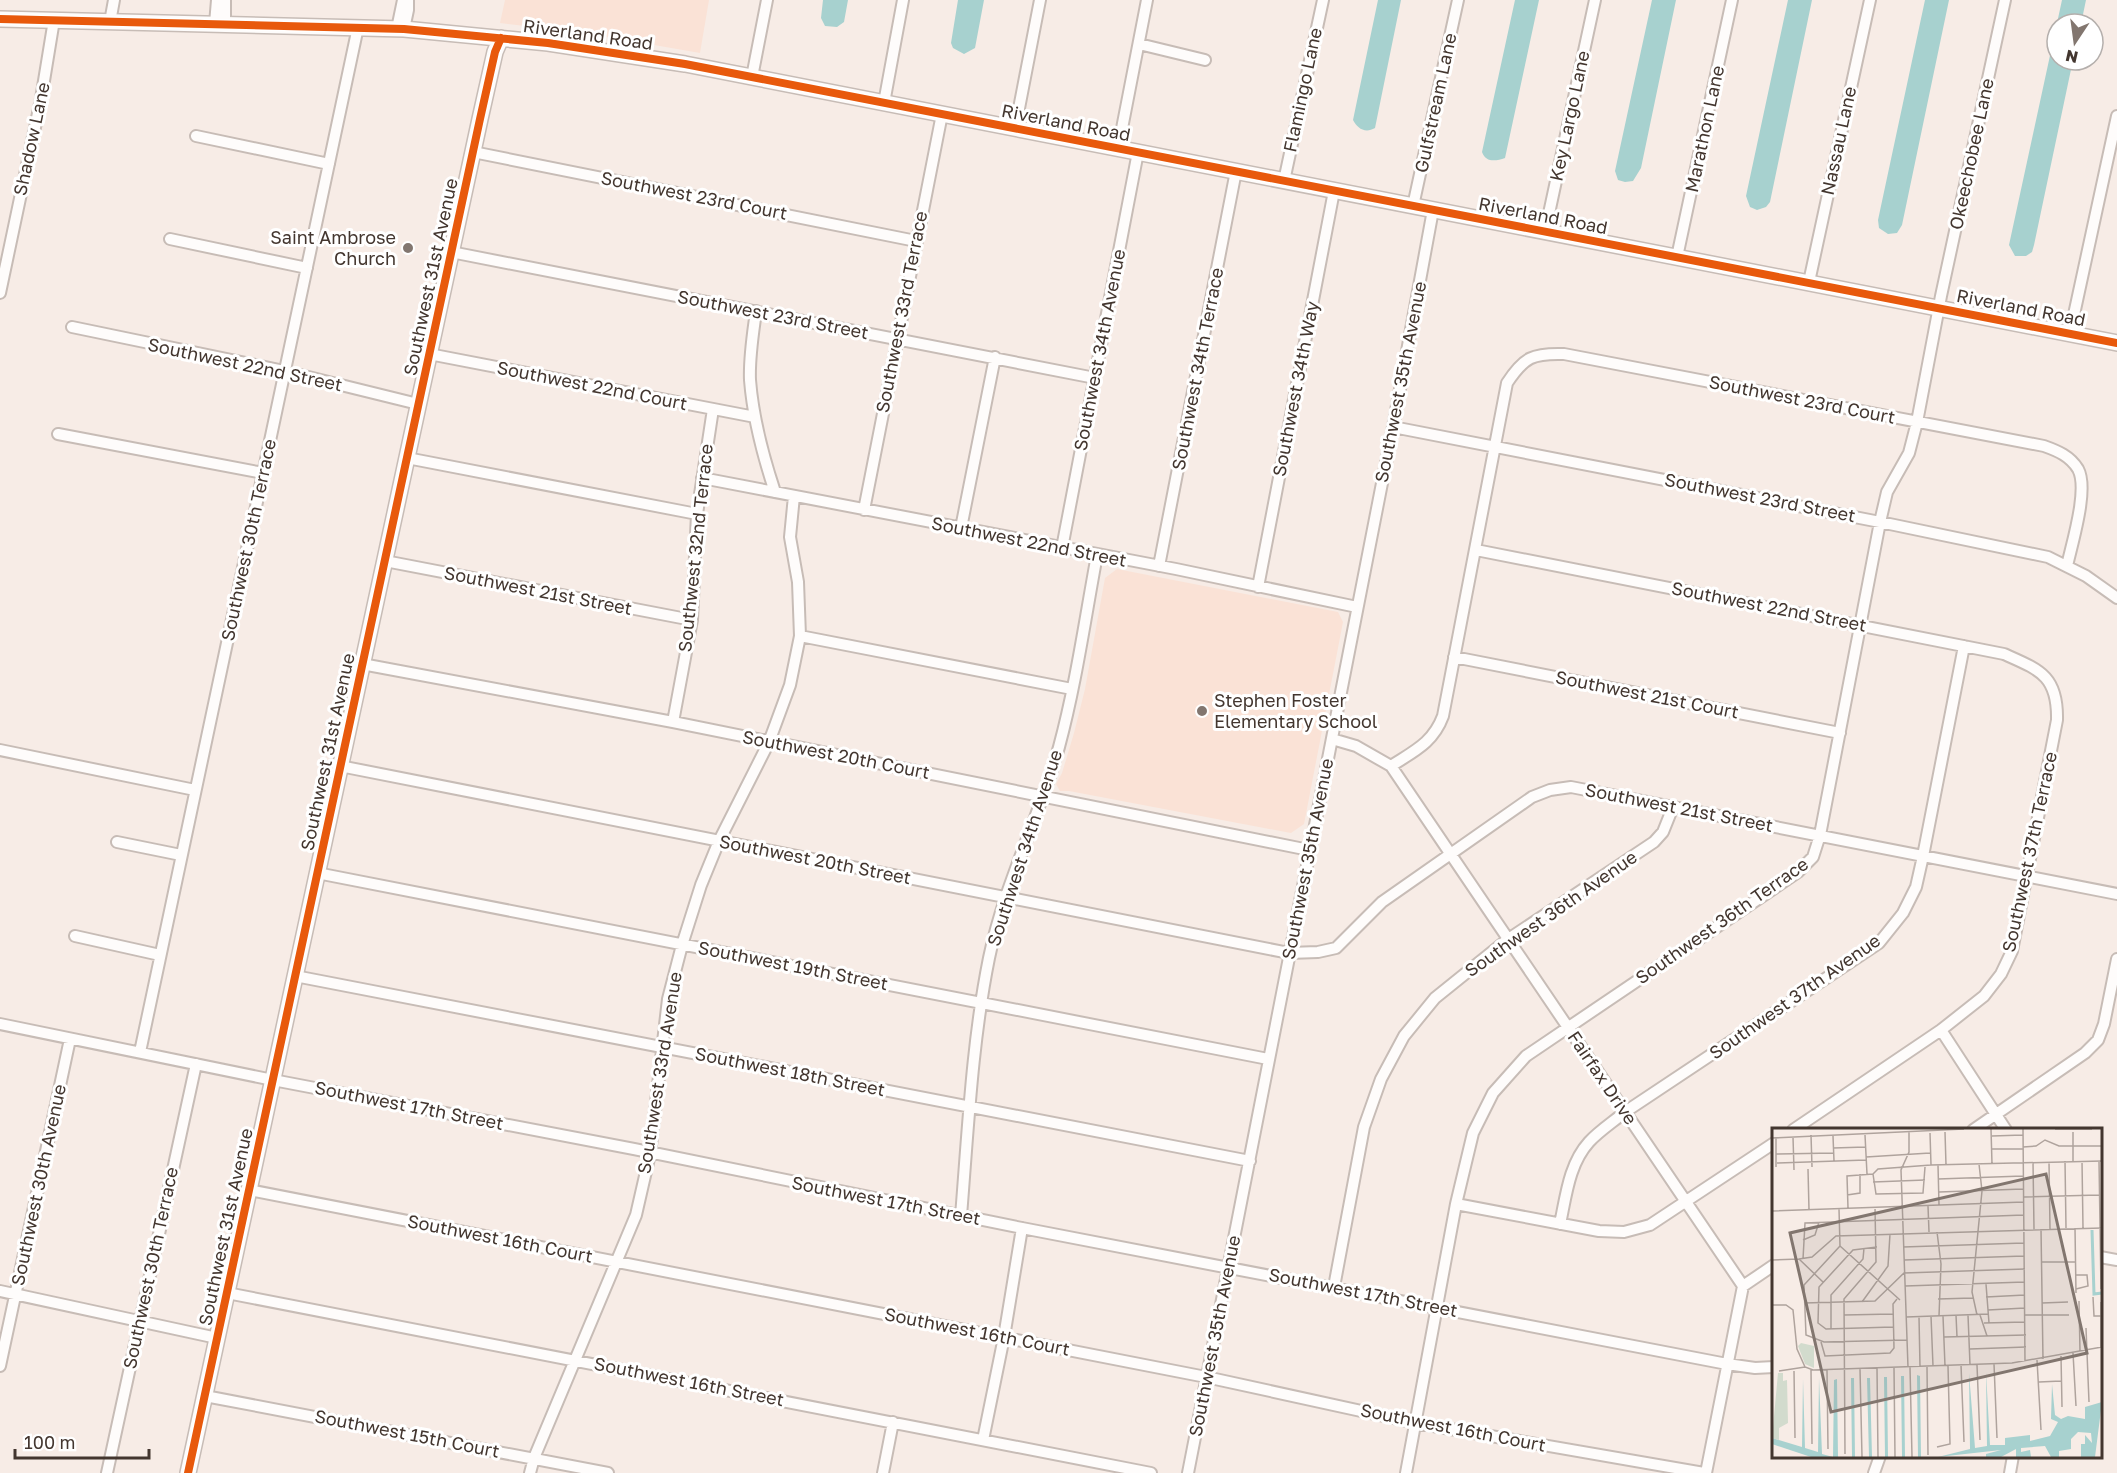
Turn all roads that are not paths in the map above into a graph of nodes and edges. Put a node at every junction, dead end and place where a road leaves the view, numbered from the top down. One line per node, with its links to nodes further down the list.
1 (114, 0): 18 (street)
2 (217, 0): 19 (street)
3 (225, 0): 19 (street)
4 (403, 0): 21 (street)
5 (408, 0): 21 (street)
6 (767, 0): 25 (street)
7 (903, 0): 26 (street)
8 (1040, 0): 29 (street)
9 (1147, 0): 23 (street)
10 (1323, 0): 36 (street, Flamingo Lane)
11 (1458, 0): 38 (street, Gulfstream Lane)
12 (1595, 0): 40 (street, Key Largo Lane)
13 (1732, 0): 44 (street, Marathon Lane)
14 (1870, 0): 46 (street, Nassau Lane)
15 (2005, 0): 48 (street, Okeechobee Lane)
16 (0, 19): 17 (street, Riverland Road)
17 (54, 20): 18 (street, Riverland Road); 47 (street, Shadow Lane)
18 (110, 22): 19 (street, Riverland Road)
19 (220, 24): 20 (street, Riverland Road)
20 (358, 27): 21 (street, Riverland Road); 34 (street, Southwest 30th Terrace)
21 (400, 29): 22 (street, Riverland Road)
22 (501, 38): 25 (street, Riverland Road); 32 (street, Southwest 31st Avenue)
23 (1139, 44): 24 (street); 31 (street)
24 (1205, 60)
25 (752, 76): 26 (street, Riverland Road)
26 (884, 103): 27 (street, Riverland Road)
27 (942, 114): 29 (street, Riverland Road); 42 (street, Southwest 33rd Terrace)
28 (2117, 116): 51 (street)
29 (1015, 129): 31 (street, Riverland Road)
30 (196, 136): 34 (street)
31 (1118, 149): 33 (street, Riverland Road)
32 (473, 152): 42 (street, Southwest 23rd Court); 43 (street, Southwest 31st Avenue)
33 (1138, 152): 35 (street, Riverland Road); 57 (street, Southwest 34th Avenue)
34 (329, 164): 45 (street, Southwest 30th Terrace)
35 (1236, 171): 36 (street, Riverland Road); 78 (street, Southwest 34th Terrace)
36 (1284, 181): 37 (street, Riverland Road)
37 (1335, 191): 38 (street, Riverland Road); 80 (street, Southwest 34th Way)
38 (1413, 206): 39 (street, Riverland Road)
39 (1433, 210): 40 (street, Riverland Road); 62 (street, Southwest 35th Avenue)
40 (1545, 232): 44 (street, Riverland Road)
41 (170, 239): 45 (street)
42 (916, 241): 52 (street, Southwest 33rd Terrace)
43 (451, 252): 49 (street, Southwest 23rd Street); 54 (street, Southwest 31st Avenue)
44 (1677, 257): 46 (street, Riverland Road)
45 (307, 268): 56 (street, Southwest 30th Terrace)
46 (1809, 282): 48 (street, Riverland Road)
47 (0, 293)
48 (1939, 307): 51 (street, Riverland Road); 61 (street, Southwest 36th Terrace)
49 (756, 311): 52 (street, Southwest 23rd Street); 60 (street)
50 (72, 327): 56 (street, Southwest 22nd Street)
51 (2070, 333): 53 (street, Riverland Road)
52 (897, 339): 55 (street, Southwest 23rd Street); 70 (street, Southwest 33rd Terrace)
53 (2117, 343)
54 (429, 354): 58 (street, Southwest 31st Avenue); 59 (street, Southwest 22nd Court)
55 (995, 357): 57 (street, Southwest 23rd Street); 73 (street)
56 (284, 371): 58 (street, Southwest 22nd Street); 66 (street, Southwest 30th Terrace)
57 (1095, 378): 74 (street, Southwest 34th Avenue)
58 (418, 404): 65 (street, Southwest 31st Avenue)
59 (713, 409): 60 (street, Southwest 22nd Court); 67 (street, Southwest 32nd Terrace)
60 (755, 417): 68 (street)
61 (1917, 422): 64 (street, Southwest 23rd Court); 72 (street, Southwest 36th Terrace); 79 (street, Southwest 23rd Court)
62 (1393, 427): 64 (street, Southwest 23rd Street); 82 (street, Southwest 35th Avenue)
63 (58, 434): 66 (street)
64 (1494, 446): 72 (street, Southwest 23rd Street); 75 (street)
65 (407, 458): 71 (street); 77 (street, Southwest 31st Avenue)
66 (263, 473): 98 (street, Southwest 30th Terrace)
67 (702, 478): 68 (street, Southwest 22nd Street); 71 (street, Southwest 32nd Terrace)
68 (775, 492): 69 (street, Southwest 22nd Street)
69 (794, 496): 70 (street, Southwest 22nd Street); 85 (street, Southwest 33rd Avenue)
70 (864, 510): 73 (street, Southwest 22nd Street)
71 (697, 514): 83 (street, Southwest 32nd Terrace)
72 (1880, 522): 79 (street, Southwest 23rd Street); 84 (street, Southwest 36th Terrace)
73 (961, 528): 74 (street, Southwest 22nd Street)
74 (1062, 548): 76 (street, Southwest 22nd Street)
75 (1476, 550): 84 (street, Southwest 22nd Street); 87 (street)
76 (1097, 555): 78 (street, Southwest 22nd Street); 90 (street, Southwest 34th Avenue)
77 (385, 561): 83 (street, Southwest 21st Street); 88 (street, Southwest 31st Avenue)
78 (1159, 566): 80 (street, Southwest 22nd Street)
79 (2067, 566): 81 (street, Southwest 23rd Street)
80 (1258, 587): 82 (street, Southwest 22nd Street)
81 (2117, 598)
82 (1357, 606): 93 (street, Southwest 35th Avenue)
83 (692, 620): 91 (street, Southwest 32nd Terrace)
84 (1861, 625): 86 (street, Southwest 22nd Street); 92 (street, Southwest 36th Terrace)
85 (800, 636): 90 (street); 94 (street, Southwest 33rd Avenue)
86 (1964, 646): 89 (street, Southwest 22nd Street); 107 (street, Southwest 37th Avenue)
87 (1454, 657): 92 (street, Southwest 21st Court); 97 (street)
88 (362, 664): 91 (street, Southwest 20th Court); 96 (street, Southwest 31st Avenue)
89 (2052, 685): 109 (street, Southwest 37th Terrace)
90 (1072, 689): 99 (street, Southwest 34th Avenue)
91 (673, 722): 94 (street, Southwest 20th Court)
92 (1840, 733): 101 (street, Southwest 36th Terrace)
93 (1332, 739): 97 (street, Fairfax Drive); 104 (street, Southwest 35th Avenue)
94 (769, 742): 99 (street, Southwest 20th Court); 102 (street, Southwest 33rd Avenue)
95 (0, 750): 98 (street)
96 (340, 766): 102 (street, Southwest 20th Street); 108 (street, Southwest 31st Avenue)
97 (1391, 766): 105 (street, Fairfax Drive)
98 (195, 790): 106 (street, Southwest 30th Terrace)
99 (1042, 796): 104 (street, Southwest 20th Court); 111 (street, Southwest 34th Avenue)
100 (1673, 807): 101 (street, Southwest 21st Street); 105 (street, Southwest 21st Street); 113 (street, Southwest 36th Avenue)
101 (1820, 835): 107 (street, Southwest 21st Street); 121 (street, Southwest 36th Terrace)
102 (719, 841): 111 (street, Southwest 20th Street); 114 (street, Southwest 33rd Avenue)
103 (117, 842): 106 (street)
104 (1309, 850): 115 (street, Southwest 35th Avenue)
105 (1450, 853): 113 (street, Fairfax Drive); 115 (street, Southwest 21st Street)
106 (181, 855): 116 (street, Southwest 30th Terrace)
107 (1923, 856): 109 (street, Southwest 21st Street); 130 (street, Southwest 37th Avenue)
108 (317, 873): 114 (street, Southwest 19th Street); 118 (street, Southwest 31st Avenue)
109 (2028, 876): 110 (street, Southwest 21st Street); 122 (street, Southwest 37th Terrace)
110 (2117, 894)
111 (1006, 898): 115 (street, Southwest 20th Street); 119 (street, Southwest 34th Avenue)
112 (75, 936): 116 (street)
113 (1508, 940): 121 (street, Fairfax Drive); 150 (street, Southwest 36th Avenue)
114 (682, 945): 119 (street, Southwest 19th Street); 124 (street, Southwest 33rd Avenue)
115 (1289, 952): 126 (street, Southwest 35th Avenue)
116 (160, 955): 125 (street, Southwest 30th Terrace)
117 (2117, 959): 131 (street)
118 (295, 976): 124 (street, Southwest 18th Street); 128 (street, Southwest 31st Avenue)
119 (981, 1002): 126 (street, Southwest 19th Street); 129 (street, Southwest 34th Avenue)
120 (0, 1024): 123 (street, Southwest 17th Street)
121 (1568, 1028): 130 (street, Fairfax Drive); 140 (street, Southwest 36th Terrace)
122 (1941, 1030): 131 (street); 132 (street, Southwest 37th Terrace)
123 (70, 1039): 125 (street, Southwest 17th Street); 153 (street, Southwest 30th Avenue)
124 (662, 1047): 129 (street, Southwest 18th Street); 136 (street, Southwest 33rd Avenue)
125 (140, 1052): 127 (street, Southwest 17th Street)
126 (1268, 1059): 137 (street, Southwest 35th Avenue)
127 (196, 1064): 128 (street, Southwest 17th Street); 155 (street, Southwest 30th Terrace)
128 (273, 1080): 136 (street, Southwest 17th Street); 138 (street, Southwest 31st Avenue)
129 (970, 1107): 137 (street, Southwest 18th Street); 141 (street, Southwest 34th Avenue)
130 (1625, 1112): 139 (street, Fairfax Drive); 142 (street, Southwest 37th Avenue)
131 (1996, 1114): 133 (street); 134 (street)
132 (1796, 1128)
133 (1976, 1128)
134 (2005, 1128)
135 (1772, 1144): 139 (street)
136 (650, 1154): 141 (street, Southwest 17th Street); 146 (street, Southwest 33rd Avenue)
137 (1250, 1161): 148 (street, Southwest 35th Avenue)
138 (249, 1190): 146 (street, Southwest 16th Court); 152 (street, Southwest 31st Avenue)
139 (1686, 1202): 142 (street); 149 (street, Fairfax Drive)
140 (1456, 1204): 142 (street); 154 (street, Southwest 36th Terrace)
141 (961, 1216): 143 (street, Southwest 17th Street)
142 (1560, 1224)
143 (1022, 1228): 148 (street, Southwest 17th Street); 156 (street)
144 (2102, 1257): 145 (street)
145 (2117, 1260)
146 (618, 1261): 156 (street, Southwest 16th Court); 158 (street, Southwest 33rd Avenue)
147 (1772, 1266): 149 (street)
148 (1228, 1267): 150 (street, Southwest 17th Street); 162 (street, Southwest 35th Avenue)
149 (1743, 1286): 159 (street)
150 (1334, 1287): 154 (street, Southwest 17th Street)
151 (0, 1291): 153 (street)
152 (226, 1293): 157 (street, Southwest 31st Avenue); 158 (street, Southwest 16th Street)
153 (15, 1295): 155 (street); 160 (street, Southwest 30th Avenue)
154 (1437, 1307): 159 (street, Southwest 17th Street); 165 (street, Southwest 36th Terrace)
155 (139, 1321): 157 (street); 170 (street, Southwest 30th Terrace)
156 (1004, 1337): 162 (street, Southwest 16th Court); 166 (street)
157 (217, 1338): 163 (street, Southwest 31st Avenue)
158 (575, 1360): 164 (street, Southwest 16th Street); 167 (street, Southwest 33rd Avenue)
159 (1727, 1364): 161 (street, Southwest 17th Street); 178 (street)
160 (0, 1366)
161 (1772, 1367)
162 (1206, 1377): 165 (street, Southwest 16th Court); 176 (street, Southwest 35th Avenue)
163 (205, 1396): 167 (street, Southwest 15th Court); 171 (street, Southwest 31st Avenue)
164 (893, 1422): 166 (street, Southwest 16th Street); 174 (street)
165 (1416, 1423): 177 (street, Southwest 36th Terrace); 178 (street, Southwest 16th Court)
166 (983, 1440): 175 (street, Southwest 16th Street)
167 (534, 1458): 172 (street, Southwest 33rd Avenue); 173 (street, Southwest 15th Court)
168 (1879, 1458): 179 (street)
169 (2013, 1458): 180 (street)
170 (107, 1473)
171 (188, 1473)
172 (530, 1473)
173 (608, 1473)
174 (883, 1473)
175 (1151, 1473)
176 (1188, 1473)
177 (1406, 1473)
178 (1705, 1473)
179 (1874, 1473)
180 (2010, 1473)

